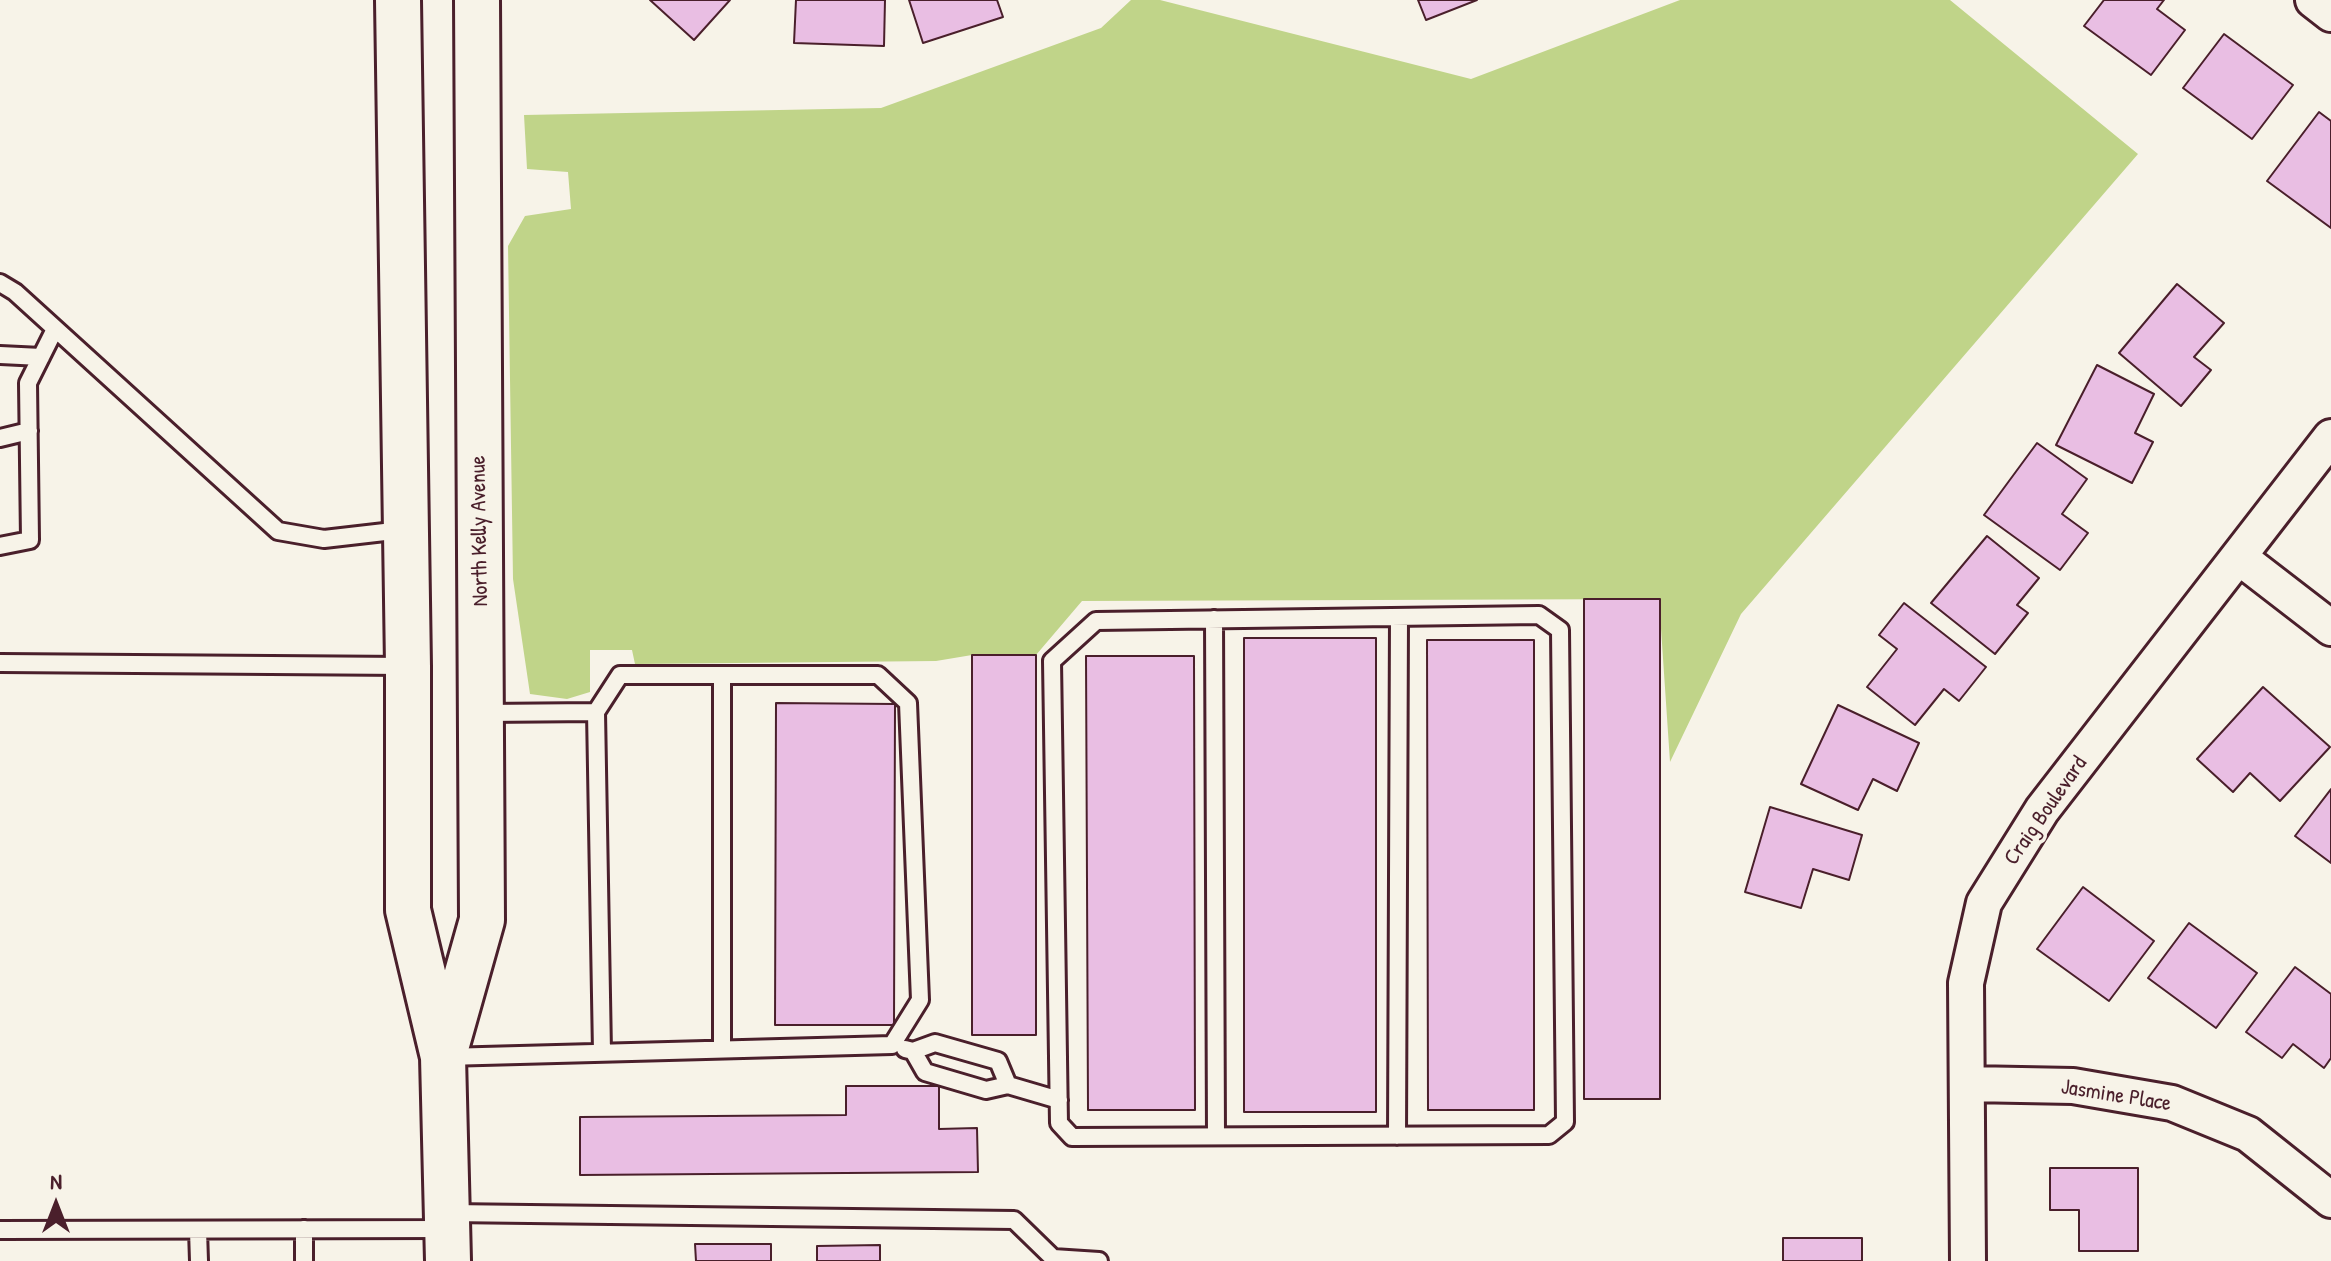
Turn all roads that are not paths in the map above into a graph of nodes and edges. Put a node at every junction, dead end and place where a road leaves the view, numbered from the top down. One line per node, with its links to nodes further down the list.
1 (398, 0): 12 (street, North Kelly Avenue)
2 (477, 0): 22 (street, North Kelly Avenue)
3 (2313, 0): 4 (street)
4 (2331, 14)
5 (0, 283): 6 (lane)
6 (55, 329): 8 (lane); 12 (lane)
7 (0, 355): 8 (lane)
8 (41, 357): 9 (lane)
9 (29, 431): 11 (lane); 13 (lane)
10 (2331, 437): 14 (street, Craig Boulevard)
11 (0, 438)
12 (404, 530): 19 (street, North Kelly Avenue)
13 (0, 546)
14 (2239, 557): 17 (street); 28 (street, Craig Boulevard)
15 (1399, 617): 16 (lane); 32 (lane); 32 (lane)
16 (1214, 619): 30 (lane); 31 (lane)
17 (2331, 628)
18 (0, 663): 19 (lane)
19 (408, 666): 27 (street, North Kelly Avenue)
20 (722, 675): 21 (lane); 23 (lane); 24 (lane)
21 (596, 712): 22 (lane); 26 (lane)
22 (483, 713): 27 (street, North Kelly Avenue)
23 (892, 1045): 24 (lane); 25 (lane)
24 (722, 1049): 26 (lane)
25 (913, 1051): 29 (lane); 29 (lane)
26 (602, 1052): 27 (lane)
27 (443, 1057): 37 (street, North Kelly Avenue)
28 (1969, 1084): 33 (street, Jasmine Place); 41 (street, Craig Boulevard)
29 (1008, 1085): 30 (lane)
30 (1059, 1100): 31 (lane)
31 (1216, 1136): 32 (lane)
32 (1397, 1136)
33 (2331, 1200)
34 (304, 1229): 36 (lane); 37 (lane); 39 (lane)
35 (0, 1230): 36 (lane)
36 (198, 1230): 38 (lane)
37 (448, 1234): 40 (lane)
38 (199, 1261)
39 (304, 1261)
40 (1099, 1261)
41 (1968, 1261)

